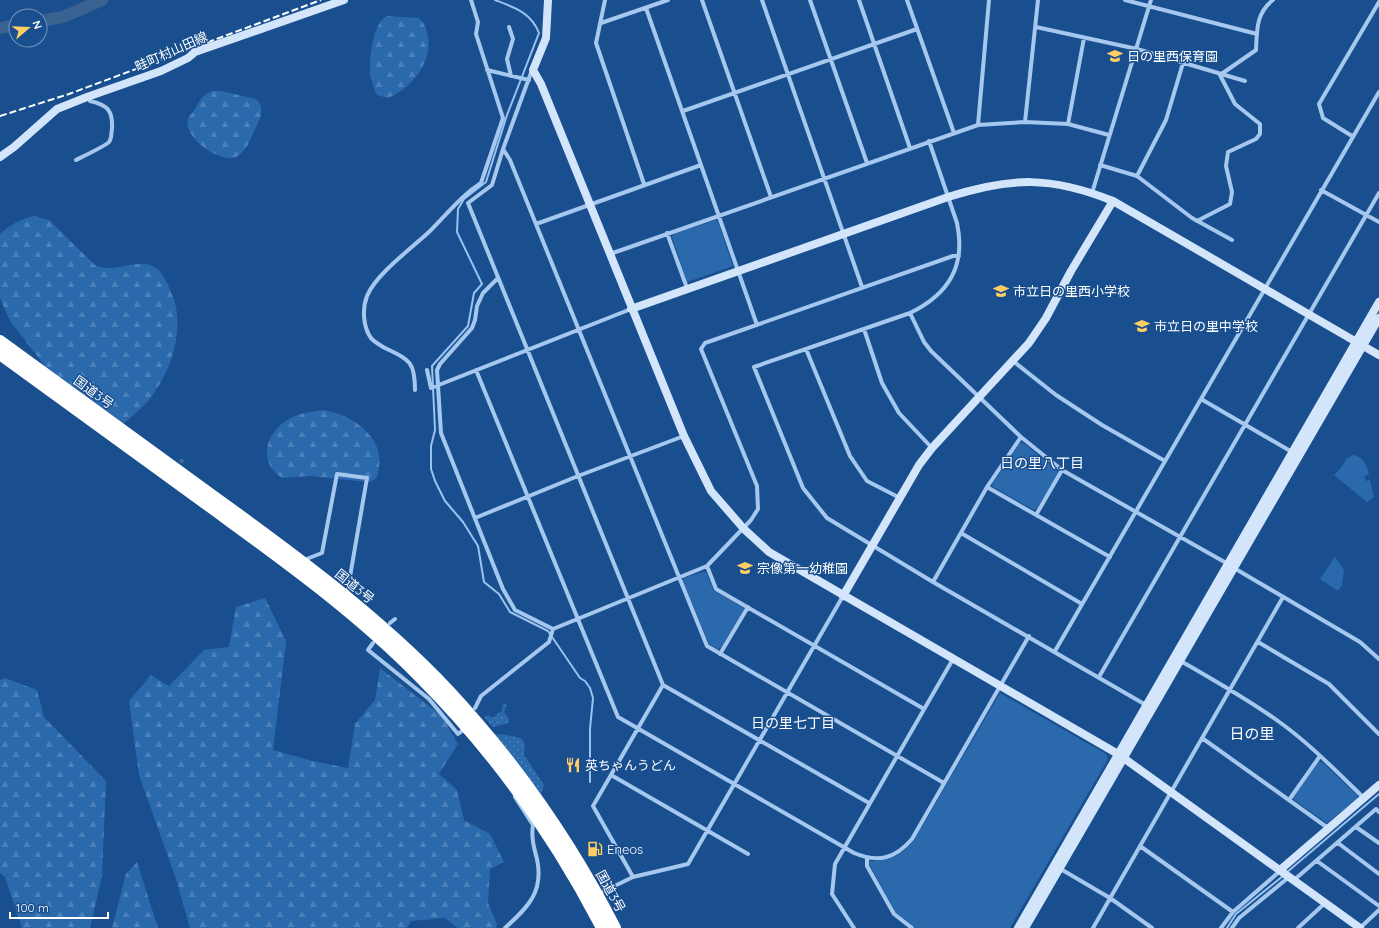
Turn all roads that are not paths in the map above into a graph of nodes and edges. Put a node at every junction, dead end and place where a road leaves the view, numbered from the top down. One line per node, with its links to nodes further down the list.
1 (344, 0): 38 (street, 畦町村山田線)
2 (471, 0): 29 (street)
3 (548, 0): 30 (street)
4 (605, 0): 19 (street)
5 (668, 0): 18 (street)
6 (702, 0): 37 (street)
7 (762, 0): 31 (street)
8 (810, 0): 27 (street)
9 (859, 0): 25 (street)
10 (907, 0): 22 (street)
11 (989, 0): 42 (street)
12 (1038, 0): 21 (street)
13 (1125, 0): 17 (street)
14 (1151, 0): 17 (street)
15 (1273, 0): 23 (street)
16 (1379, 2): 45 (street)
17 (1149, 6): 23 (street); 26 (street)
18 (646, 8): 19 (street); 39 (street)
19 (601, 23): 56 (street)
20 (509, 27): 33 (street)
21 (1036, 27): 24 (street); 40 (street)
22 (917, 29): 25 (street); 43 (street)
23 (1257, 34): 32 (street)
24 (1084, 38): 26 (street); 41 (street)
25 (874, 44): 27 (street); 47 (street)
26 (1137, 49): 28 (street); 44 (street)
27 (831, 60): 31 (street); 51 (street)
28 (1182, 63): 32 (street); 54 (street)
29 (487, 70): 33 (street); 60 (street)
30 (533, 70): 34 (street); 65 (street)
31 (788, 74): 37 (street); 55 (street)
32 (1220, 75): 35 (street); 68 (street)
33 (511, 76): 34 (street)
34 (529, 80): 48 (street)
35 (1244, 81)
36 (1379, 92): 45 (street)
37 (734, 93): 39 (street); 61 (street)
38 (87, 97): 49 (street, 畦町村山田線); 50 (street)
39 (683, 111): 52 (street)
40 (1025, 122): 41 (street); 42 (street)
41 (1068, 124): 44 (street)
42 (978, 125): 43 (street)
43 (954, 133): 46 (street)
44 (1109, 135): 53 (street)
45 (1352, 136): 57 (street)
46 (929, 141): 47 (street); 62 (street)
47 (910, 148): 51 (street)
48 (503, 149): 63 (street); 70 (street)
49 (0, 157)
50 (76, 160)
51 (867, 163): 55 (street)
52 (701, 165): 56 (street); 67 (street)
53 (1100, 165): 54 (street); 58 (street)
54 (1137, 176): 68 (street)
55 (824, 178): 61 (street); 72 (street)
56 (644, 184): 65 (street)
57 (1321, 190): 66 (street); 80 (street)
58 (1092, 193): 62 (street); 64 (street)
59 (1379, 193): 66 (street)
60 (464, 195): 63 (street); 100 (street)
61 (772, 197): 67 (street)
62 (948, 197): 72 (street); 75 (street)
63 (470, 201): 77 (street)
64 (1112, 201): 80 (street); 96 (street)
65 (590, 204): 70 (street); 74 (street)
66 (1366, 215): 69 (street); 84 (street)
67 (719, 216): 71 (street); 76 (street)
68 (1197, 221): 73 (street)
69 (1379, 222)
70 (536, 224): 88 (street)
71 (667, 233): 74 (street); 79 (street)
72 (843, 233): 76 (street); 78 (street)
73 (1232, 240)
74 (610, 254): 82 (street)
75 (959, 256): 78 (street); 83 (street)
76 (738, 271): 79 (street); 86 (street)
77 (498, 278): 92 (street); 99 (street)
78 (862, 287): 86 (street)
79 (687, 288): 82 (street)
80 (1264, 289): 84 (street); 102 (street)
81 (1379, 302): 90 (street)
82 (631, 308): 88 (street); 104 (street)
83 (910, 313): 87 (street); 101 (street)
84 (1309, 315): 90 (street); 103 (street)
85 (1379, 318): 91 (street)
86 (757, 325): 118 (street)
87 (864, 328): 93 (street); 106 (street)
88 (578, 329): 92 (street); 108 (street)
89 (0, 341): 123 (highway, 国道3号)
90 (1356, 342): 91 (street); 107 (street)
91 (1363, 346): 95 (street); 125 (street)
92 (527, 349): 98 (street); 111 (street)
93 (806, 349): 114 (street); 121 (street)
94 (0, 354): 160 (highway, 国道3号)
95 (1379, 355)
96 (1013, 362): 101 (street); 109 (street)
97 (427, 370): 99 (street)
98 (476, 370): 99 (street); 113 (street)
99 (439, 385): 117 (street)
100 (415, 390)
101 (979, 397): 105 (street); 106 (street)
102 (1201, 399): 103 (street); 109 (street)
103 (1245, 424): 107 (street); 120 (street)
104 (684, 436): 108 (street); 118 (street)
105 (1021, 436): 110 (street); 112 (street)
106 (932, 448): 114 (street)
107 (1293, 452): 125 (street)
108 (629, 456): 111 (street); 126 (street)
109 (1165, 461): 115 (street)
110 (1062, 470): 115 (street); 116 (street)
111 (578, 476): 113 (street); 131 (street)
112 (987, 487): 116 (street); 119 (street)
113 (528, 497): 117 (street); 134 (street)
114 (900, 498): 121 (street)
115 (1136, 512): 120 (street); 122 (street)
116 (1036, 515): 122 (street)
117 (475, 518): 137 (street)
118 (744, 529): 124 (street); 128 (street)
119 (961, 534): 127 (street); 132 (street)
120 (1180, 537): 125 (street); 147 (street)
121 (873, 546): 127 (street); 128 (street)
122 (1110, 557): 132 (street)
123 (302, 561): 129 (highway, 国道3号); 129 (street)
124 (707, 566): 126 (street); 133 (street)
125 (1231, 566): 130 (street); 145 (street)
126 (679, 577): 131 (street); 143 (street)
127 (934, 582): 138 (street)
128 (843, 596): 141 (street); 144 (street)
129 (347, 597): 189 (highway, 国道3号)
130 (1283, 597): 139 (street); 146 (street)
131 (628, 598): 134 (street); 148 (street)
132 (1082, 604): 142 (street)
133 (748, 607): 141 (street); 143 (street)
134 (577, 618): 137 (street); 155 (street)
135 (395, 619): 136 (street)
136 (390, 623)
137 (553, 629): 153 (street)
138 (1029, 636): 142 (street); 149 (street)
139 (1258, 642): 150 (street); 157 (street)
140 (373, 643): 156 (street)
141 (814, 645): 151 (street); 154 (street)
142 (1055, 651): 147 (street)
143 (720, 654): 151 (street)
144 (953, 658): 149 (street); 154 (street)
145 (1177, 659): 150 (street); 152 (street); 162 (street)
146 (1379, 659)
147 (1099, 677): 152 (street)
148 (663, 685): 155 (street); 159 (street)
149 (1000, 686): 162 (street); 165 (street)
150 (1230, 690): 158 (street); 163 (street)
151 (788, 693): 159 (street); 161 (street)
152 (1146, 705): 162 (street)
153 (475, 708)
154 (924, 709): 161 (street)
155 (638, 728): 164 (street); 166 (street)
156 (462, 731)
157 (1379, 734)
158 (1202, 738): 168 (street); 170 (street)
159 (760, 740): 166 (street); 171 (street)
160 (481, 743): 189 (highway, 国道3号); 194 (street)
161 (897, 756): 165 (street); 171 (street)
162 (1121, 756): 168 (street); 183 (street)
163 (1320, 756): 169 (street); 170 (street)
164 (611, 775): 175 (street); 186 (street)
165 (944, 782): 181 (street)
166 (735, 783): 175 (street); 179 (street)
167 (1379, 785): 169 (street)
168 (1171, 792): 178 (street); 184 (street)
169 (1364, 798): 174 (street)
170 (1289, 800): 174 (street)
171 (869, 803): 179 (street)
172 (1379, 812): 173 (street)
173 (1356, 826): 176 (street); 177 (street)
174 (1328, 828): 184 (street)
175 (708, 830): 180 (street); 186 (street)
176 (1338, 843): 182 (street); 185 (street)
177 (1379, 843)
178 (1140, 846): 188 (street); 193 (street)
179 (844, 848): 181 (street); 197 (street)
180 (748, 854)
181 (867, 859): 198 (street)
182 (1317, 861): 187 (street); 191 (street)
183 (1057, 867): 188 (street); 199 (street); 200 (street)
184 (1280, 870): 187 (street); 193 (street)
185 (1379, 874)
186 (633, 877): 189 (street)
187 (1292, 879): 190 (street); 204 (street)
188 (1110, 898): 201 (street); 202 (street)
189 (593, 899): 195 (highway, 国道3号); 196 (highway, 国道3号)
190 (1324, 904): 205 (street); 206 (street)
191 (1379, 906)
192 (1379, 910): 206 (street)
193 (1232, 912): 203 (street)
194 (505, 928)
195 (602, 928)
196 (615, 928)
197 (854, 928)
198 (912, 928)
199 (1018, 928)
200 (1025, 928)
201 (1093, 928)
202 (1152, 928)
203 (1221, 928)
204 (1232, 928)
205 (1298, 928)
206 (1360, 928)

